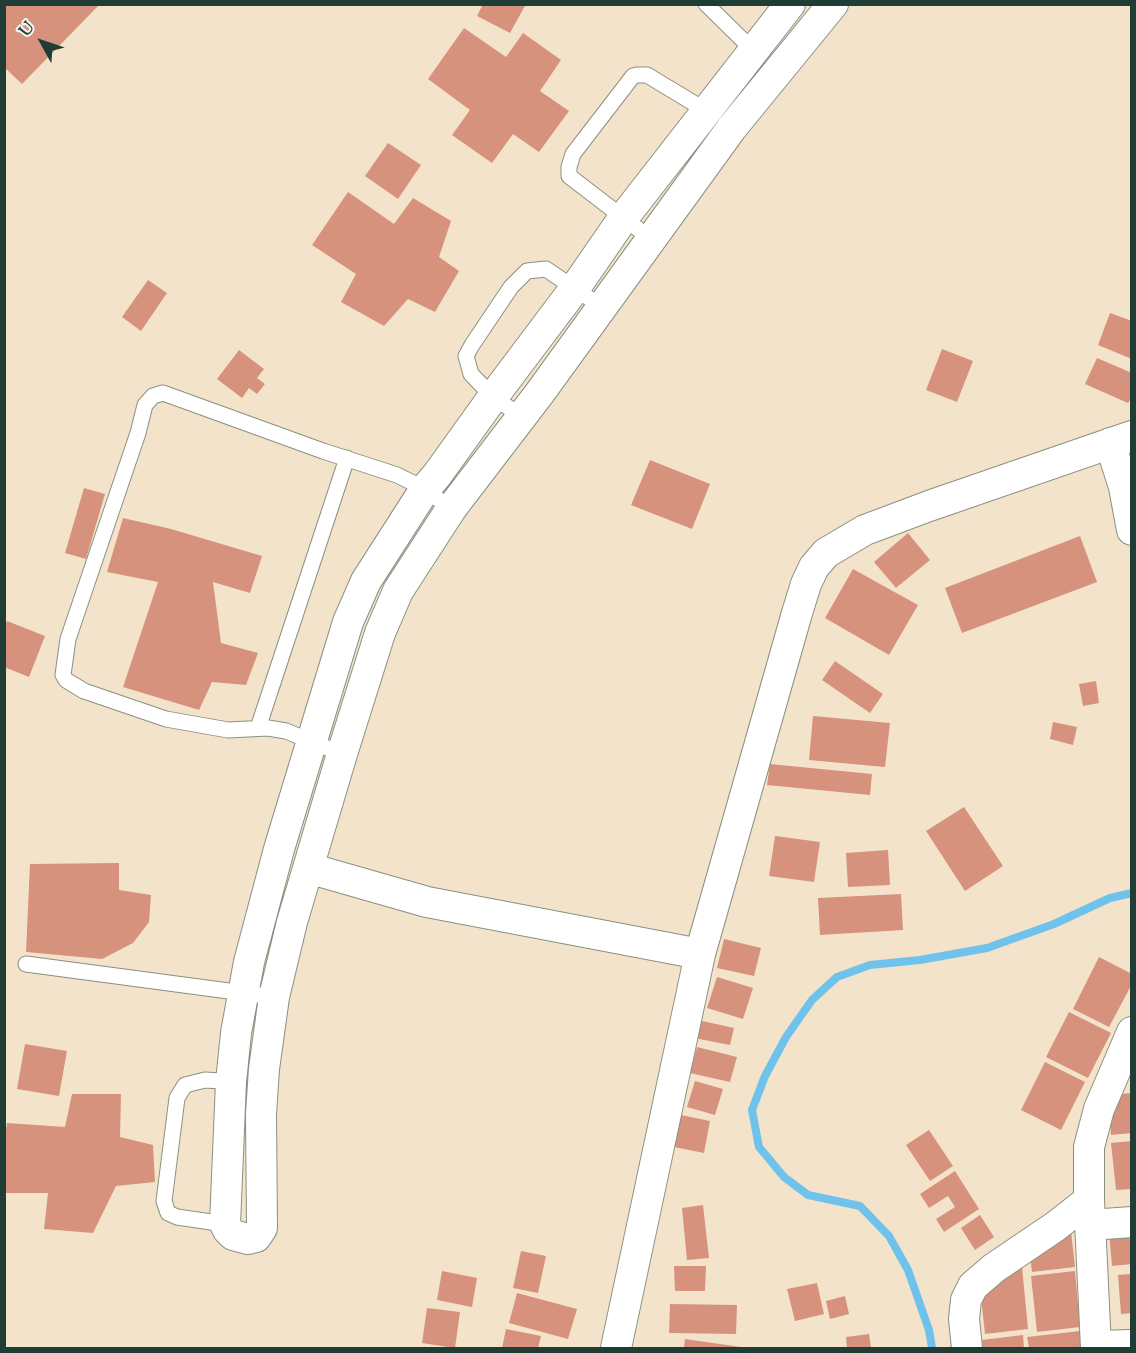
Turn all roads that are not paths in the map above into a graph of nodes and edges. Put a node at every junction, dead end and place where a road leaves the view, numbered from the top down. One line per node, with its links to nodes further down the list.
1 (706, 4): 4 (lane)
2 (790, 4): 4 (street)
3 (833, 4): 5 (street)
4 (754, 51): 5 (lane); 6 (street)
5 (777, 73): 7 (street)
6 (707, 110): 7 (lane); 8 (street); 8 (lane)
7 (731, 129): 9 (street)
8 (624, 217): 9 (lane); 10 (street)
9 (651, 239): 11 (street)
10 (575, 288): 11 (lane); 12 (street); 12 (lane)
11 (602, 307): 13 (street)
12 (493, 397): 13 (lane); 16 (street)
13 (521, 416): 17 (street)
14 (1121, 440): 18 (street); 25 (street)
15 (347, 458): 16 (lane); 19 (lane); 19 (lane)
16 (425, 489): 17 (lane); 20 (street)
17 (451, 510): 21 (street)
18 (1131, 530)
19 (258, 728): 20 (lane)
20 (311, 741): 21 (lane); 23 (street)
21 (342, 754): 22 (street)
22 (308, 868): 24 (street); 25 (street)
23 (262, 913): 24 (street); 27 (street)
24 (292, 922): 28 (street)
25 (700, 954): 38 (street)
26 (26, 964): 27 (lane)
27 (243, 994): 28 (lane); 31 (street)
28 (274, 997): 32 (street)
29 (1131, 1032): 30 (street)
30 (1124, 1070): 33 (street)
31 (231, 1082): 32 (lane); 35 (street); 35 (lane)
32 (264, 1083): 35 (street)
33 (1090, 1213): 34 (street); 37 (street); 39 (street)
34 (1131, 1222)
35 (225, 1224)
36 (1131, 1345): 37 (street)
37 (1096, 1347)
38 (616, 1348)
39 (967, 1348)

